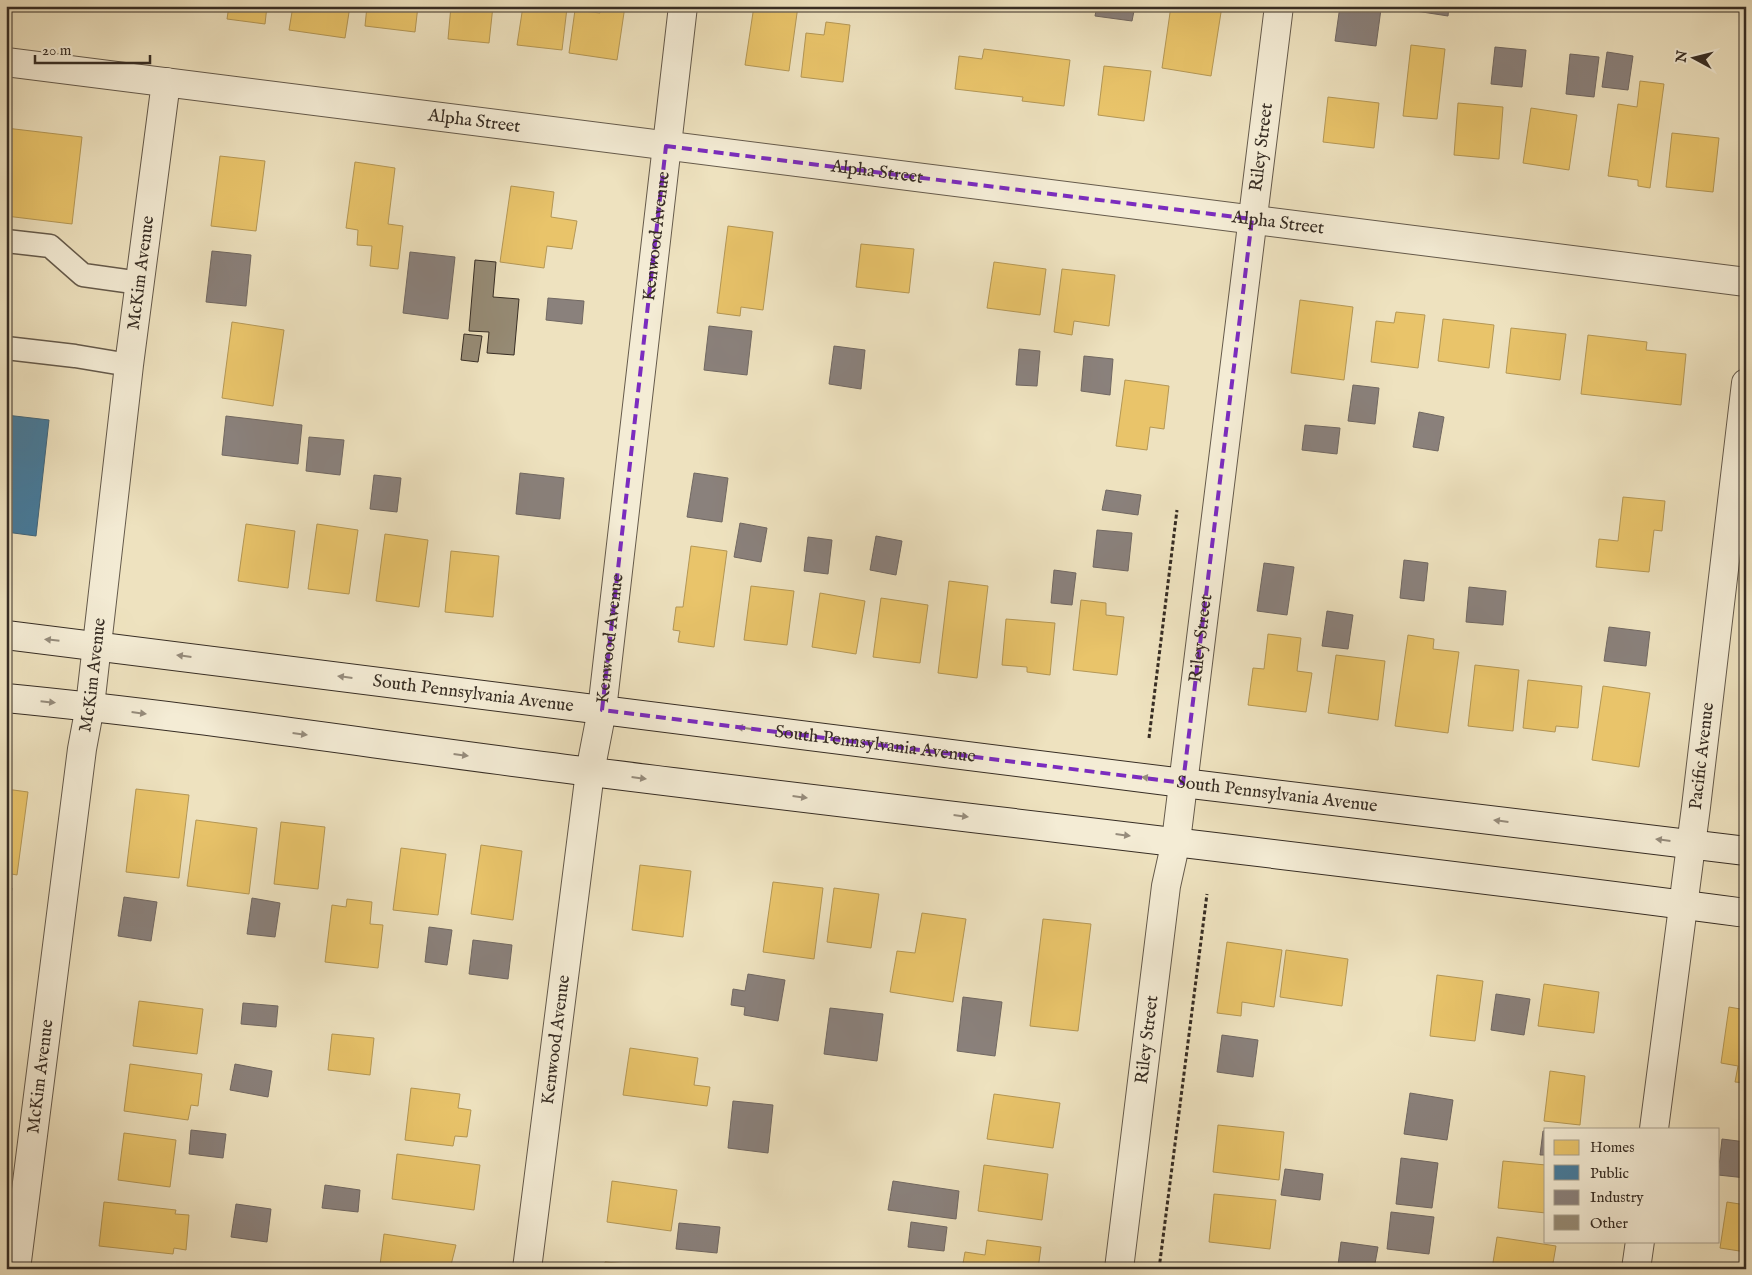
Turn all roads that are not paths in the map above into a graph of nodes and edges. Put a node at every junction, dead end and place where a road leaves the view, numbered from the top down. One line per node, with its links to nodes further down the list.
1 (683, 6): 5 (street, Kenwood Avenue)
2 (1279, 6): 6 (street, Riley Street)
3 (6, 62): 4 (street, Alpha Street)
4 (166, 82): 5 (street, Alpha Street); 9 (street, McKim Avenue)
5 (666, 146): 6 (street, Alpha Street); 17 (street, Kenwood Avenue)
6 (1252, 219): 8 (street, Alpha Street); 19 (street, Riley Street)
7 (6, 241): 9 (lane)
8 (1746, 282)
9 (140, 283): 11 (street, McKim Avenue)
10 (6, 348): 11 (lane)
11 (129, 365): 14 (street, McKim Avenue)
12 (1746, 383): 21 (street, Pacific Avenue)
13 (6, 635): 14 (street, South Pennsylvania Avenue, one-way to 13)
14 (98, 645): 16 (street, McKim Avenue); 17 (street, South Pennsylvania Avenue, one-way to 14)
15 (6, 698): 16 (street, one-way to 16)
16 (90, 706): 18 (street, one-way to 18); 27 (street, McKim Avenue)
17 (602, 710): 18 (street, Kenwood Avenue); 19 (street, South Pennsylvania Avenue, one-way to 17)
18 (590, 772): 20 (street, one-way to 20); 28 (street, Kenwood Avenue)
19 (1183, 783): 20 (street, Riley Street); 21 (street, South Pennsylvania Avenue, one-way to 19)
20 (1176, 841): 23 (street); 29 (street, Riley Street)
21 (1691, 844): 22 (street, South Pennsylvania Avenue); 23 (street, Pacific Avenue)
22 (1746, 850)
23 (1683, 905): 24 (street); 25 (street, Pacific Avenue)
24 (1746, 913)
25 (1654, 1128)
26 (1640, 1242): 30 (street)
27 (16, 1269)
28 (527, 1269)
29 (1119, 1269)
30 (1636, 1269)

